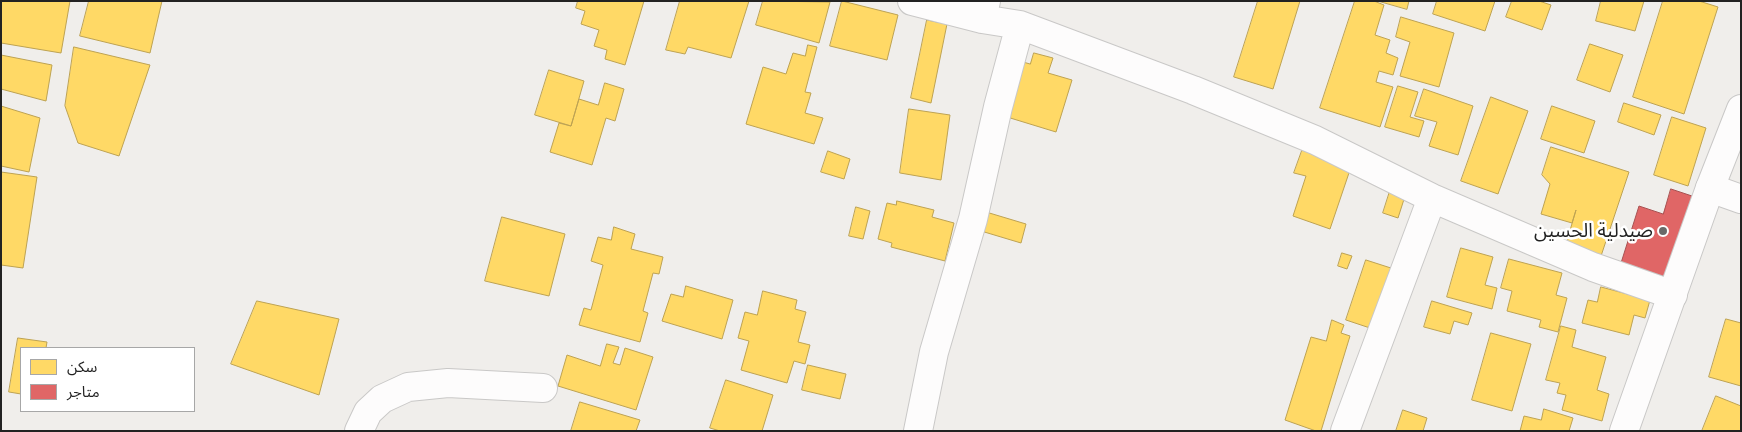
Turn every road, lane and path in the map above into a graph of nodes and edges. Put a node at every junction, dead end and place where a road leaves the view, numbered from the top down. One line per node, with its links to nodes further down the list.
1 (912, 1): 2 (street)
2 (984, 10): 3 (street)
3 (1020, 25): 6 (street); 11 (street)
4 (1741, 109): 5 (street)
5 (1710, 188): 7 (street); 8 (street)
6 (1432, 198): 8 (street); 12 (street)
7 (1741, 199)
8 (1673, 296): 13 (street)
9 (543, 388): 10 (street)
10 (359, 431)
11 (918, 431)
12 (1345, 431)
13 (1624, 431)

